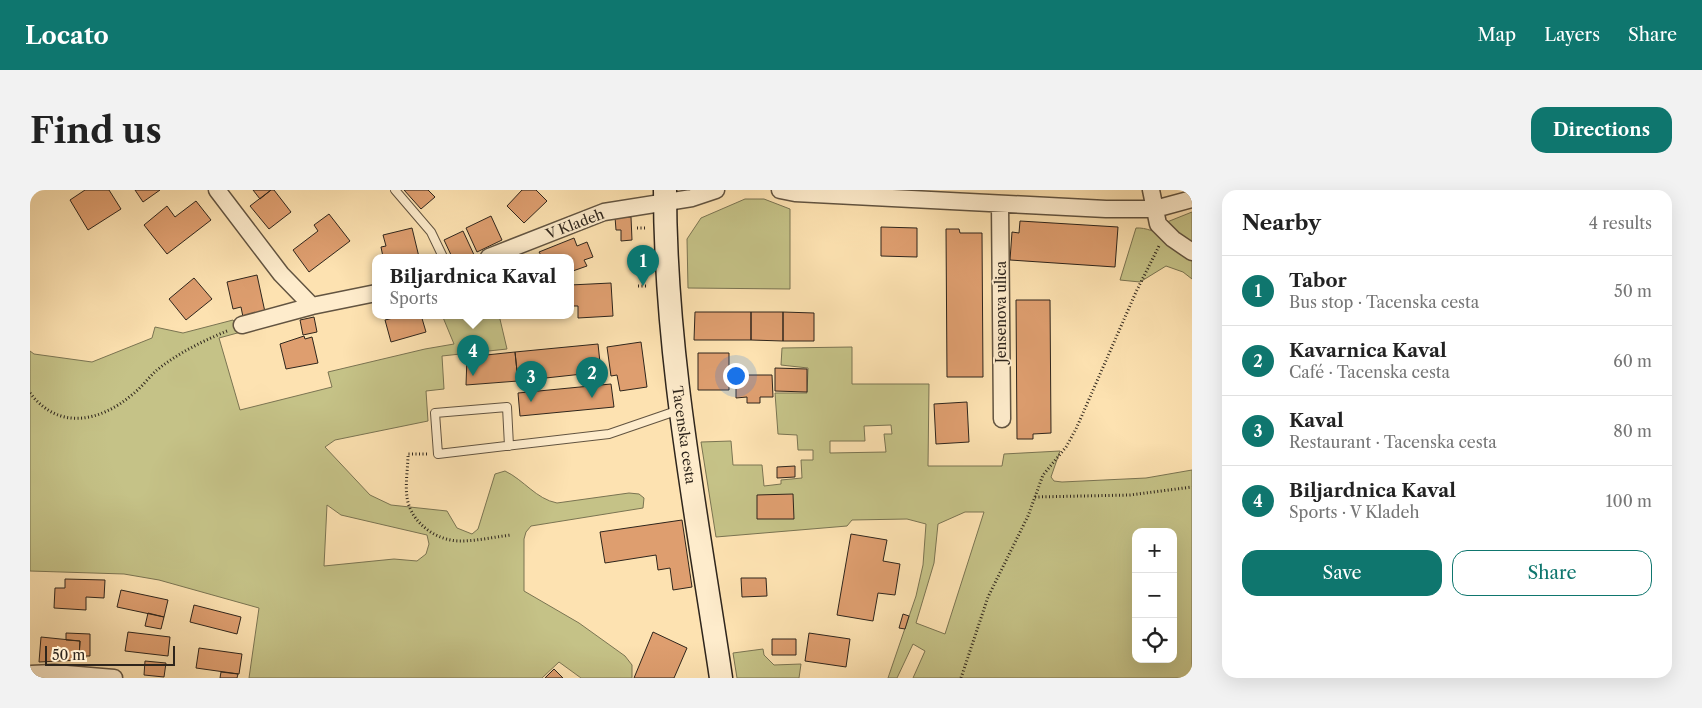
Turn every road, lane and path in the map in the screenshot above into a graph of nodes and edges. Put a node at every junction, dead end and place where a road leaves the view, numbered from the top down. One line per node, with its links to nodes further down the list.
1 (217, 190): 19 (street)
2 (395, 190): 14 (lane)
3 (716, 190): 6 (street, V Kladeh)
4 (780, 190): 8 (street)
5 (1151, 190): 9 (street)
6 (665, 196): 15 (street, V Kladeh); 22 (main road, Tacenska cesta)
7 (1192, 199): 9 (street)
8 (1000, 204): 9 (street); 23 (street, Jensenova ulica)
9 (1155, 209): 12 (street)
10 (637, 228): 11 (path)
11 (644, 228)
12 (1165, 232): 13 (street); 27 (path)
13 (1192, 252)
14 (442, 254)
15 (497, 254)
16 (638, 286): 17 (path)
17 (646, 286)
18 (372, 294): 19 (street)
19 (312, 306): 20 (street)
20 (242, 325): 21 (path)
21 (30, 393)
22 (680, 410): 24 (lane); 31 (main road, Tacenska cesta)
23 (1002, 420)
24 (509, 446): 25 (lane); 25 (lane)
25 (438, 454): 28 (path)
26 (1192, 487): 27 (path)
27 (1035, 497): 32 (path)
28 (511, 535)
29 (30, 674): 30 (street)
30 (114, 678)
31 (720, 678)
32 (961, 678)

